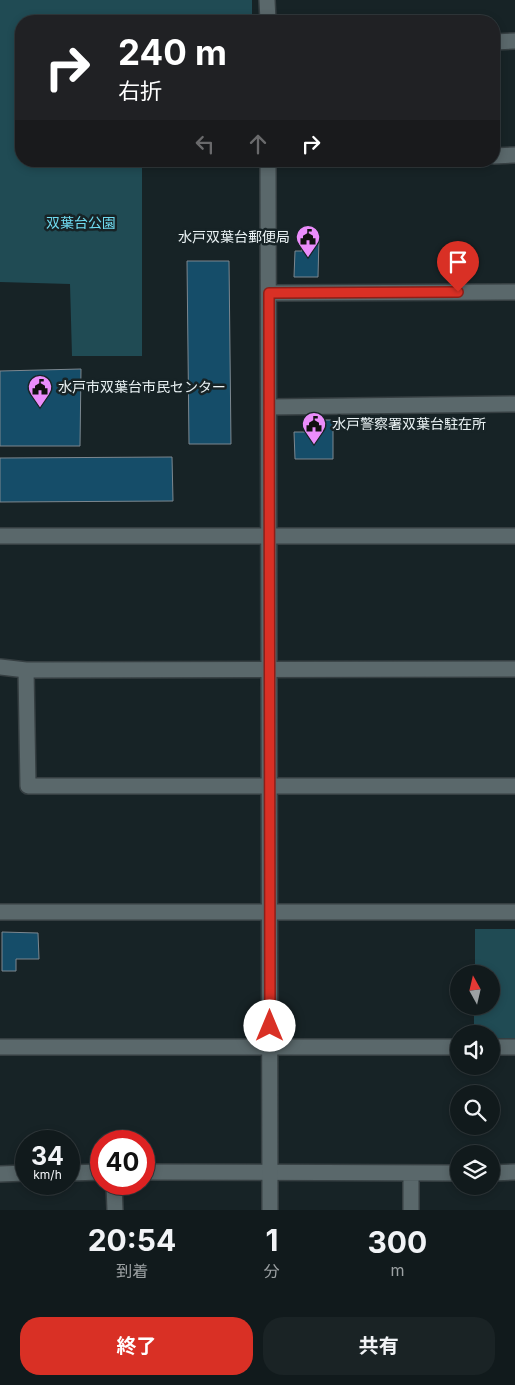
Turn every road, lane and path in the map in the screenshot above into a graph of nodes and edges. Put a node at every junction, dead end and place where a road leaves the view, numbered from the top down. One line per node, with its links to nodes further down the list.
1 (267, 0): 2 (street)
2 (268, 15)
3 (515, 41): 4 (street)
4 (500, 42)
5 (515, 155): 6 (street)
6 (500, 156)
7 (268, 167): 9 (street)
8 (515, 292): 9 (street)
9 (269, 293): 11 (street)
10 (515, 404): 11 (street)
11 (269, 407): 13 (street)
12 (0, 536): 13 (street)
13 (268, 536): 14 (street); 16 (street)
14 (515, 536)
15 (0, 667): 18 (street)
16 (268, 668): 17 (street); 18 (street); 20 (street)
17 (515, 669)
18 (26, 670): 20 (street)
19 (515, 786): 20 (street)
20 (269, 788): 22 (street)
21 (0, 912): 22 (street)
22 (270, 912): 23 (street); 24 (street)
23 (515, 912)
24 (270, 1045): 25 (street); 26 (street); 32 (street)
25 (0, 1047)
26 (450, 1047)
27 (500, 1047): 28 (street)
28 (515, 1047)
29 (155, 1172): 32 (street)
30 (515, 1172): 35 (street)
31 (15, 1173): 36 (street)
32 (270, 1173): 33 (street); 39 (street)
33 (411, 1173): 34 (street); 40 (street)
34 (450, 1173)
35 (500, 1173)
36 (0, 1174)
37 (114, 1195): 38 (street)
38 (115, 1210)
39 (270, 1210)
40 (411, 1210)

